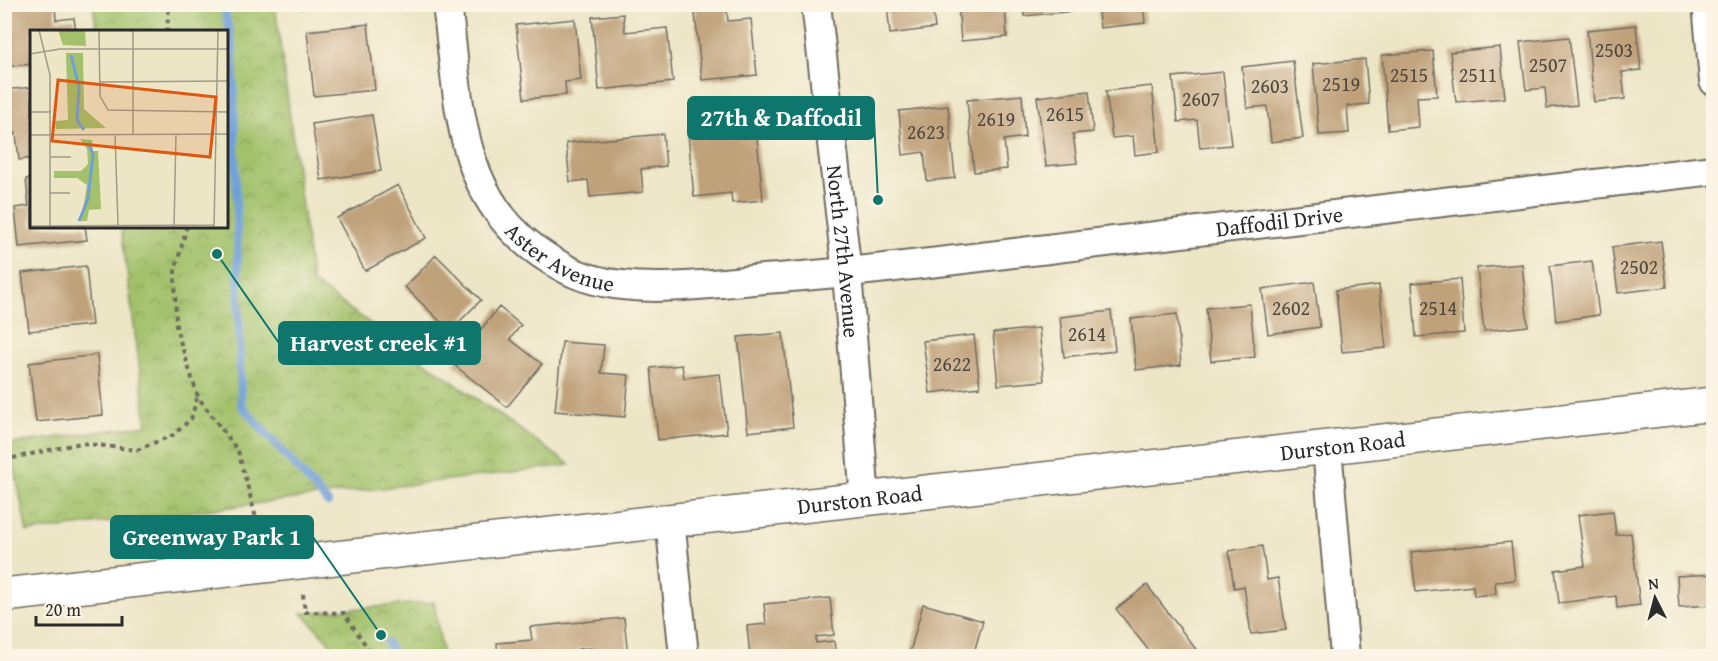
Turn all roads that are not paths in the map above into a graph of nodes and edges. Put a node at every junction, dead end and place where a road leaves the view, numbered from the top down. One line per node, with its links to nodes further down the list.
1 (447, 4): 6 (street, Aster Avenue)
2 (816, 4): 6 (street, North 27th Avenue)
3 (1707, 4): 4 (street)
4 (1713, 81)
5 (1713, 170): 6 (street, Daffodil Drive)
6 (847, 273): 9 (street, North 27th Avenue)
7 (1713, 404): 8 (main road, Durston Road)
8 (1327, 448): 9 (main road, Durston Road); 13 (street)
9 (865, 500): 10 (main road, Durston Road)
10 (670, 520): 11 (main road, Durston Road); 12 (street)
11 (4, 595)
12 (684, 657)
13 (1346, 657)

